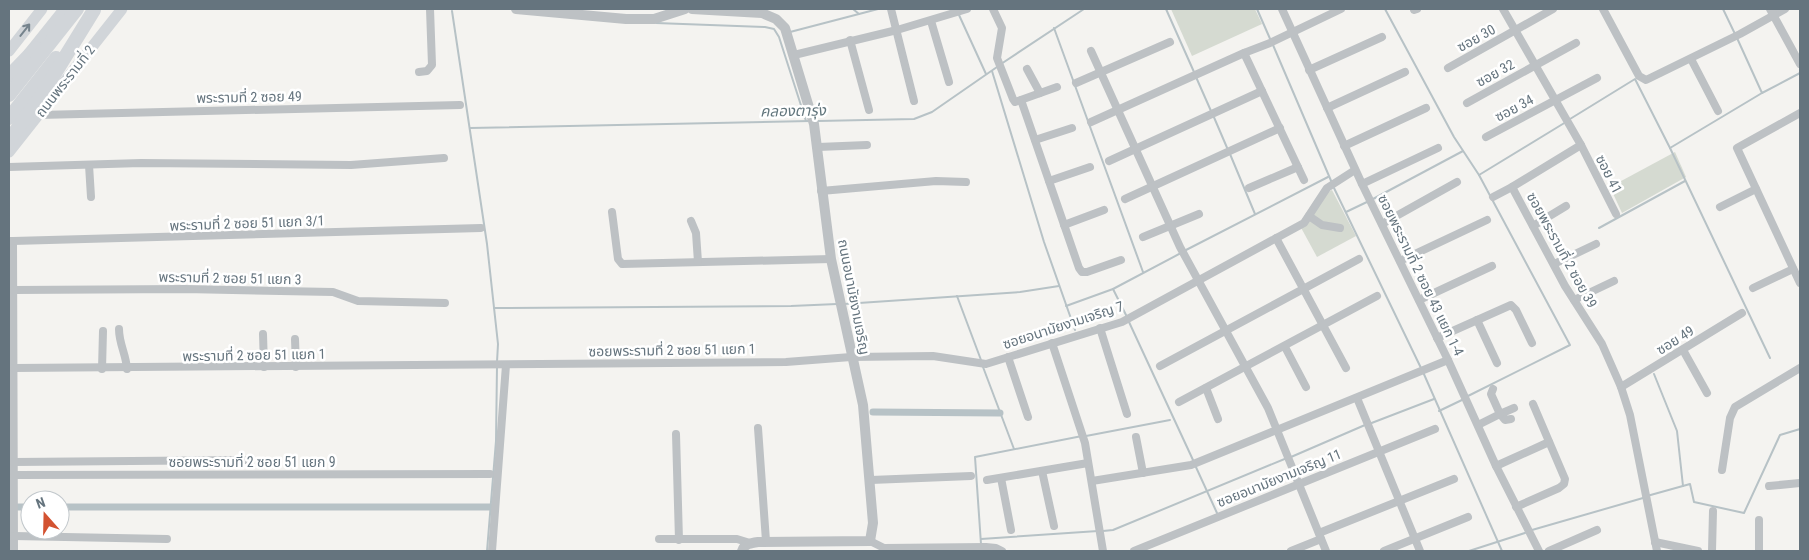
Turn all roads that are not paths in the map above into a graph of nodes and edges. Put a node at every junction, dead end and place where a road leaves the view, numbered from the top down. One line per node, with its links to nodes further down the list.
1 (42, 9): 28 (main road, one-way to 1)
2 (65, 9): 41 (highway)
3 (76, 9): 41 (highway); 48 (highway)
4 (96, 9): 61 (highway); 62 (highway, ถนนพระรามที่ 2); 67 (highway)
5 (122, 9): 60 (main road, ถนนพระรามที่ 2)
6 (430, 9): 38 (street)
7 (516, 9): 8 (street)
8 (685, 9)
9 (692, 9): 31 (street, ถนนอนามัยงามเจริญ)
10 (891, 9): 21 (street)
11 (967, 9): 20 (street)
12 (993, 9): 50 (street)
13 (1282, 9): 23 (street, ซอยพระรามที่ 2 ซอย 43 แยก 1-4)
14 (1342, 9): 23 (street)
15 (1503, 9): 22 (street)
16 (1554, 9): 22 (street, ซอย 30)
17 (1603, 9): 32 (street)
18 (1785, 9): 19 (street)
19 (1771, 12): 32 (street); 33 (street)
20 (932, 20): 21 (street); 43 (street)
21 (897, 30): 25 (street); 49 (street)
22 (1516, 30): 34 (street); 35 (street, ซอย 30)
23 (1292, 31): 30 (street); 37 (street, ซอยพระรามที่ 2 ซอย 43 แยก 1-4)
24 (1382, 37): 37 (street)
25 (850, 40): 31 (street); 56 (street)
26 (1170, 42): 39 (street)
27 (1576, 43): 34 (street, ซอย 32)
28 (9, 51)
29 (1091, 51): 39 (street)
30 (1244, 53): 46 (street); 57 (street)
31 (794, 55): 72 (street, ถนนอนามัยงามเจริญ)
32 (1690, 59): 58 (street)
33 (1799, 62)
34 (1535, 65): 51 (street); 52 (street, ซอย 32)
35 (1448, 68)
36 (1027, 70): 47 (street)
37 (1310, 70): 54 (street, ซอยพระรามที่ 2 ซอย 43 แยก 1-4)
38 (419, 72)
39 (1102, 72): 44 (street); 57 (street)
40 (1405, 72): 54 (street)
41 (9, 78)
42 (1597, 78): 51 (street, ซอย 34)
43 (949, 82)
44 (1076, 83)
45 (1057, 87): 47 (street)
46 (1262, 91): 65 (street); 74 (street)
47 (1040, 93): 50 (street)
48 (9, 95)
49 (914, 100)
50 (1021, 100): 68 (street)
51 (1555, 101): 66 (street, ซอย 34); 70 (street)
52 (1467, 103)
53 (460, 105): 60 (street, พระรามที่ 2 ซอย 49)
54 (1327, 108): 71 (street, ซอยพระรามที่ 2 ซอย 43 แยก 1-4)
55 (1426, 108): 71 (street)
56 (869, 110)
57 (1118, 111): 63 (street); 74 (street)
58 (1718, 111)
59 (1800, 113): 91 (street)
60 (39, 115): 75 (main road, ถนนพระรามที่ 2)
61 (9, 118)
62 (9, 122)
63 (1091, 122)
64 (1072, 128): 68 (street)
65 (1280, 128): 81 (street); 89 (street)
66 (1486, 137)
67 (9, 140)
68 (1035, 140): 84 (street)
69 (867, 145): 72 (street)
70 (1581, 145): 88 (street, ซอยพระรามที่ 2 ซอย 39); 101 (street, ซอย 41)
71 (1344, 146): 82 (street, ซอยพระรามที่ 2 ซอย 43 แยก 1-4)
72 (818, 147): 92 (street, ถนนอนามัยงามเจริญ)
73 (1438, 148): 87 (street)
74 (1136, 149): 77 (street); 89 (street)
75 (9, 152)
76 (444, 158): 78 (street)
77 (1109, 161)
78 (90, 165): 80 (street); 93 (street)
79 (1090, 166): 84 (street)
80 (9, 167)
81 (1298, 167): 83 (street); 90 (street)
82 (1355, 170): 87 (street, ซอยพระรามที่ 2 ซอย 43 แยก 1-4); 102 (street, ซอยอนามัยงามเจริญ 7)
83 (1304, 180)
84 (1049, 181): 106 (street)
85 (966, 182): 92 (street)
86 (1457, 182): 105 (street)
87 (1362, 184): 105 (street, ซอยพระรามที่ 2 ซอย 43 แยก 1-4)
88 (1512, 187): 94 (street); 108 (street, ซอยพระรามที่ 2 ซอย 39)
89 (1153, 188): 95 (street); 107 (street)
90 (1249, 188)
91 (1756, 189): 97 (street); 122 (street)
92 (821, 191): 116 (street, ถนนอนามัยงามเจริญ)
93 (91, 197)
94 (1494, 197)
95 (1125, 199)
96 (1566, 206): 108 (street)
97 (1720, 207)
98 (1104, 210): 106 (street)
99 (612, 212): 119 (street)
100 (1199, 214): 107 (street)
101 (1616, 214)
102 (1310, 216): 110 (street); 112 (street, ซอยอนามัยงามเจริญ 7)
103 (1487, 220): 118 (street)
104 (691, 222): 119 (street)
105 (1382, 224): 118 (street, ซอยพระรามที่ 2 ซอย 43 แยก 1-4)
106 (1064, 225): 117 (street)
107 (1170, 226): 111 (street); 123 (street)
108 (1533, 226): 120 (street, ซอยพระรามที่ 2 ซอย 39)
109 (481, 228): 113 (street, พระรามที่ 2 ซอย 51 แยก 3/1)
110 (1340, 228)
111 (1143, 237)
112 (1276, 238): 123 (street, ซอยอนามัยงามเจริญ 7); 127 (street)
113 (11, 241): 128 (street)
114 (1596, 244): 120 (street)
115 (1359, 258): 127 (street)
116 (831, 259): 119 (street); 147 (street, ถนนอนามัยงามเจริญ)
117 (1121, 260)
118 (1400, 261): 130 (street, ซอยพระรามที่ 2 ซอย 43 แยก 1-4)
119 (698, 262)
120 (1554, 264): 131 (street, ซอยพระรามที่ 2 ซอย 39)
121 (1492, 266): 130 (street)
122 (1793, 269): 125 (street); 126 (street)
123 (1198, 279): 136 (street, ซอยอนามัยงามเจริญ 7); 138 (street)
124 (1614, 281): 131 (street)
125 (1800, 283)
126 (1754, 288)
127 (1303, 289): 135 (street); 138 (street)
128 (14, 290): 132 (street, พระรามที่ 2 ซอย 51 แยก 3); 157 (street)
129 (1377, 296): 135 (street)
130 (1419, 300): 141 (street, ซอยพระรามที่ 2 ซอย 43 แยก 1-4)
131 (1574, 300): 163 (street, ซอยพระรามที่ 2 ซอย 39)
132 (444, 303)
133 (1742, 313): 146 (street, ซอย 49)
134 (1477, 320): 141 (street); 143 (street); 150 (street)
135 (1323, 326): 145 (street); 159 (street)
136 (1100, 328): 144 (street, ซอยอนามัยงามเจริญ 7); 171 (street)
137 (119, 330): 161 (street)
138 (1226, 330): 153 (street); 156 (street)
139 (102, 332): 158 (street)
140 (264, 334): 154 (street)
141 (1437, 338): 149 (street, ซอยพระรามที่ 2 ซอย 43 แยก 1-4)
142 (295, 339): 155 (street)
143 (1532, 343)
144 (1052, 344): 148 (street, ซอยอนามัยงามเจริญ 7); 186 (street)
145 (1285, 347): 156 (street); 162 (street)
146 (1683, 350): 163 (street, ซอย 49); 166 (street)
147 (851, 357): 148 (street, ซอยอนามัยงามเจริญ 7); 152 (street, ซอยพระรามที่ 2 ซอย 51 แยก 1); 196 (street, ถนนอนามัยงามเจริญ)
148 (1008, 357): 173 (street)
149 (1448, 360): 167 (street); 176 (street, ซอยพระรามที่ 2 ซอย 43 แยก 1-4)
150 (1497, 363)
151 (493, 365): 152 (street, ซอยพระรามที่ 2 ซอย 51 แยก 1); 155 (street, พระรามที่ 2 ซอย 51 แยก 1)
152 (504, 365): 221 (street)
153 (1160, 366)
154 (264, 367): 155 (street, พระรามที่ 2 ซอย 51 แยก 1); 161 (street, พระรามที่ 2 ซอย 51 แยก 1)
155 (296, 367)
156 (1246, 367): 164 (street); 179 (street)
157 (14, 368): 158 (street, พระรามที่ 2 ซอย 51 แยก 1); 185 (street)
158 (102, 368): 161 (street, พระรามที่ 2 ซอย 51 แยก 1)
159 (1346, 368)
160 (1800, 368): 188 (street)
161 (126, 369)
162 (1306, 387)
163 (1621, 387): 218 (street, ซอยพระรามที่ 2 ซอย 39)
164 (1206, 388): 168 (street); 174 (street)
165 (1494, 389): 172 (street)
166 (1707, 393)
167 (1357, 398): 179 (street); 183 (street)
168 (1179, 402)
169 (1533, 404): 182 (street)
170 (1514, 408): 172 (street)
171 (1127, 414)
172 (1500, 414): 175 (street); 176 (street)
173 (1028, 417)
174 (1218, 419)
175 (1511, 419)
176 (1478, 425): 187 (street, ซอยพระรามที่ 2 ซอย 43 แยก 1-4)
177 (758, 428): 216 (street)
178 (1435, 429): 183 (street, ซอยอนามัยงามเจริญ 11)
179 (1278, 430): 190 (street); 200 (street)
180 (676, 434): 215 (street)
181 (1136, 437): 190 (street)
182 (1549, 442): 187 (street); 203 (street)
183 (1379, 451): 200 (street, ซอยอนามัยงามเจริญ 11); 202 (street)
184 (249, 460): 185 (street)
185 (14, 462): 192 (street)
186 (1088, 463): 189 (street); 198 (street)
187 (1496, 466): 203 (street, ซอยพระรามที่ 2 ซอย 43 แยก 1-4)
188 (1722, 470)
189 (1042, 471): 194 (street); 207 (street)
190 (1143, 473): 198 (street)
191 (490, 474): 192 (street, ซอยพระรามที่ 2 ซอย 51 แยก 9)
192 (14, 475): 210 (street)
193 (971, 476): 196 (street)
194 (1001, 478): 197 (street); 208 (street)
195 (1454, 479): 202 (street)
196 (871, 480): 217 (street, ถนนอนามัยงามเจริญ)
197 (987, 480)
198 (1092, 481): 224 (street)
199 (1800, 483): 201 (street)
200 (1299, 484): 211 (street); 225 (street, ซอยอนามัยงามเจริญ 11)
201 (1769, 486)
202 (1399, 501): 211 (street); 213 (street)
203 (1516, 506): 230 (street, ซอยพระรามที่ 2 ซอย 43 แยก 1-4)
204 (1713, 511): 234 (street)
205 (1468, 517): 213 (street)
206 (1759, 520): 235 (street)
207 (1054, 526)
208 (1011, 530)
209 (1597, 530): 231 (street)
210 (14, 536): 212 (street); 220 (street)
211 (1320, 536): 226 (street); 227 (street)
212 (167, 539)
213 (1415, 539): 228 (street); 229 (street)
214 (659, 540): 215 (street)
215 (679, 540): 219 (street)
216 (766, 541): 217 (street); 219 (street)
217 (870, 541): 223 (street)
218 (1655, 542): 232 (street, ซอยพระรามที่ 2 ซอย 39); 233 (street)
219 (750, 543): 222 (street)
220 (14, 551)
221 (492, 551)
222 (742, 551)
223 (1002, 551)
224 (1103, 551)
225 (1134, 551)
226 (1291, 551)
227 (1326, 551)
228 (1384, 551)
229 (1420, 551)
230 (1539, 551)
231 (1549, 551)
232 (1657, 551)
233 (1698, 551)
234 (1712, 551)
235 (1759, 551)

